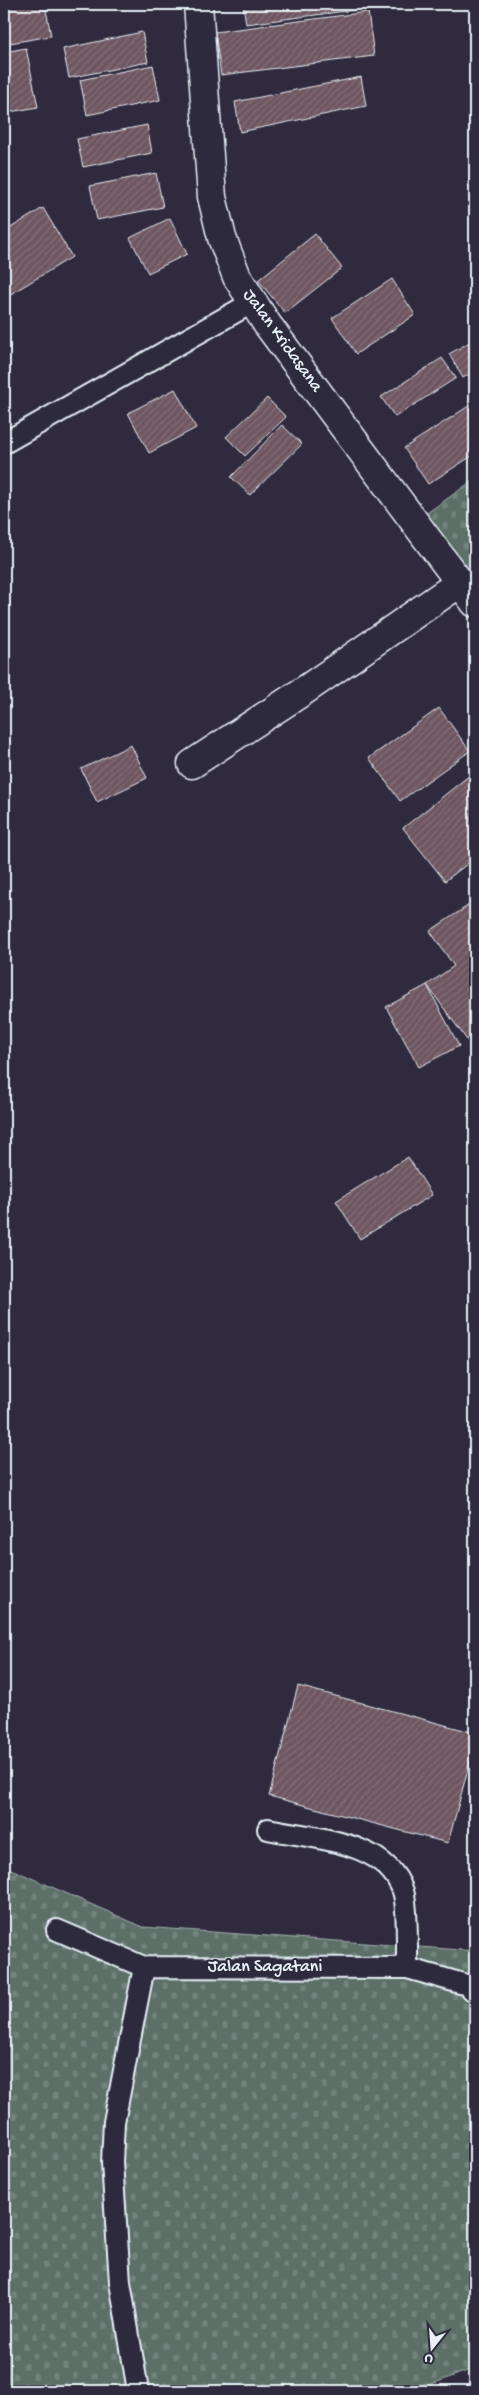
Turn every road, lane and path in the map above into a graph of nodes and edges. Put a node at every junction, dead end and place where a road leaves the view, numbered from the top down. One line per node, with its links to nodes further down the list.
1 (198, 4): 2 (street, Jalan Kridasana)
2 (253, 302): 3 (lane); 4 (street, Jalan Kridasana)
3 (4, 443)
4 (468, 593): 5 (street)
5 (192, 764)
6 (268, 1829): 9 (lane)
7 (57, 1930): 8 (lane, Jalan Sagatani)
8 (144, 1967): 9 (lane, Jalan Sagatani); 11 (lane)
9 (407, 1968): 10 (lane, Jalan Sagatani)
10 (473, 1986)
11 (138, 2391)

